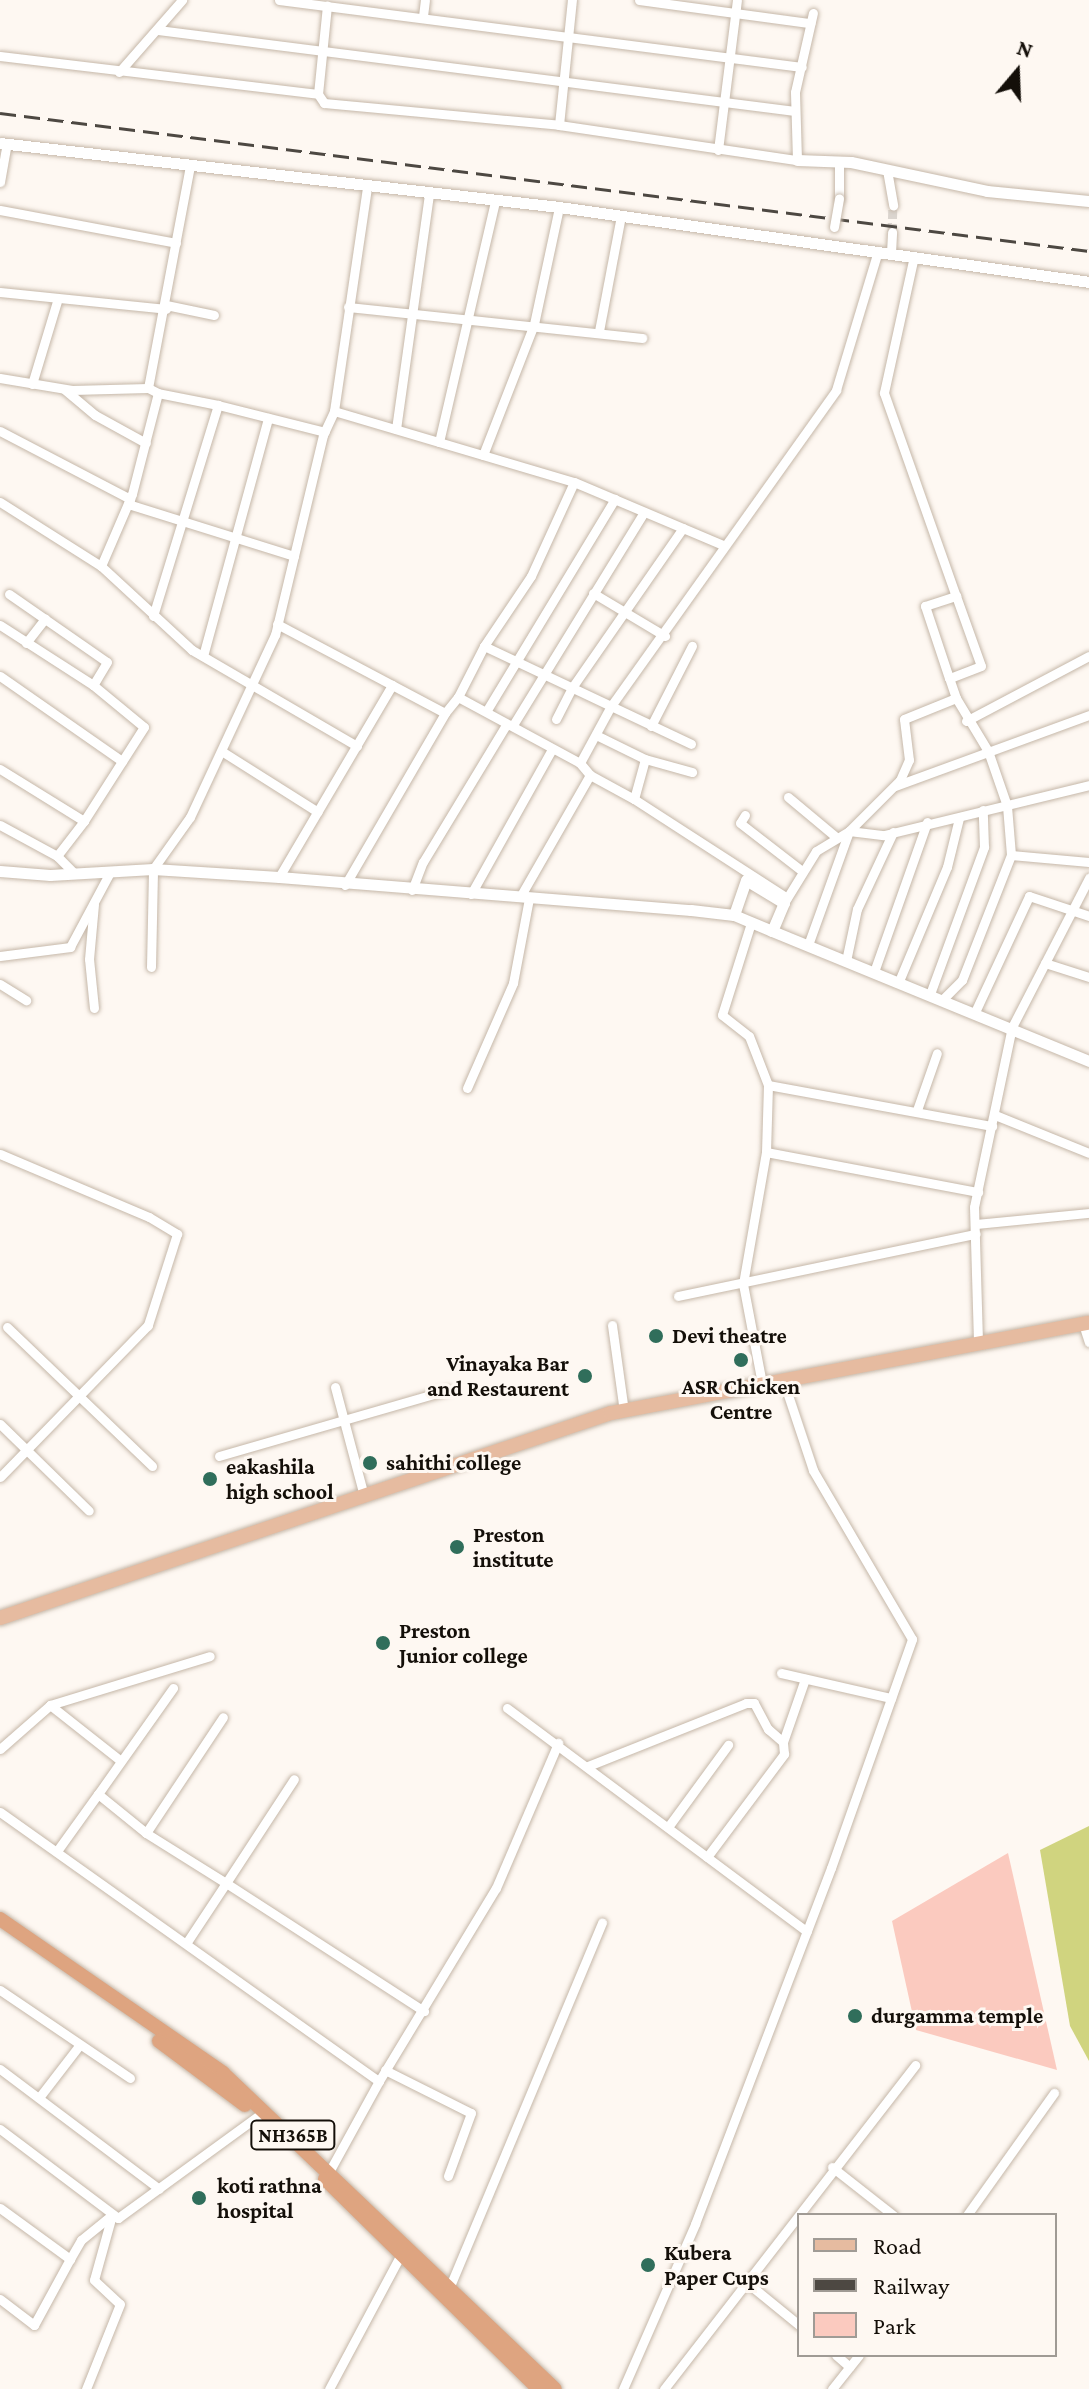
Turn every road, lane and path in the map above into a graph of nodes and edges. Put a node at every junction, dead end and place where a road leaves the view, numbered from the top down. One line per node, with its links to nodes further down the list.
1 (182, 0): 10 (street)
2 (279, 0): 7 (street)
3 (425, 0): 9 (street)
4 (572, 0): 11 (street)
5 (639, 0): 8 (street)
6 (737, 0): 8 (street)
7 (327, 5): 9 (street); 12 (street)
8 (735, 14): 14 (street); 15 (street)
9 (423, 16): 11 (street)
10 (158, 30): 12 (street); 16 (street)
11 (570, 35): 14 (street); 17 (street)
12 (322, 50): 17 (street); 18 (street)
13 (0, 56): 16 (street)
14 (731, 58): 15 (street); 19 (street)
15 (802, 67): 20 (street)
16 (119, 72): 18 (street)
17 (566, 79): 19 (street); 21 (street)
18 (318, 94): 21 (street)
19 (724, 106): 20 (street); 23 (street)
20 (795, 111): 24 (street)
21 (559, 125): 23 (street)
22 (4, 143): 26 (street); 28 (street)
23 (718, 150): 24 (street)
24 (797, 160): 25 (street)
25 (839, 162): 27 (street); 39 (street, bridge)
26 (190, 166): 29 (street); 38 (street)
27 (887, 170): 32 (street); 33 (street)
28 (0, 182)
29 (367, 188): 30 (street); 47 (street)
30 (429, 194): 31 (street); 48 (street)
31 (495, 201): 34 (street); 50 (street)
32 (1089, 201)
33 (893, 205)
34 (559, 207): 36 (street); 51 (street)
35 (0, 210): 38 (street)
36 (621, 216): 39 (street); 52 (street)
37 (892, 232): 41 (street)
38 (176, 243): 46 (street)
39 (832, 245): 40 (street)
40 (878, 251): 41 (street); 76 (street)
41 (891, 253): 42 (street)
42 (914, 256): 43 (street); 81 (street)
43 (1089, 282)
44 (0, 292): 45 (street)
45 (57, 301): 46 (street); 55 (street)
46 (166, 307): 49 (street); 56 (street)
47 (348, 307): 48 (street); 60 (street)
48 (410, 312): 50 (street); 62 (street)
49 (214, 315)
50 (468, 318): 51 (street); 65 (street)
51 (534, 324): 52 (street); 67 (street)
52 (599, 331): 53 (street)
53 (642, 338)
54 (0, 378): 55 (street)
55 (32, 384): 57 (street)
56 (148, 388): 57 (street); 58 (street)
57 (64, 389): 66 (street)
58 (158, 393): 59 (street); 66 (street)
59 (218, 405): 61 (street); 73 (street)
60 (334, 411): 62 (street); 64 (street)
61 (268, 418): 64 (street); 75 (street)
62 (396, 429): 65 (street)
63 (0, 431): 70 (street)
64 (325, 432): 77 (street)
65 (439, 442): 67 (street)
66 (146, 443): 70 (street)
67 (483, 455): 68 (street)
68 (574, 482): 69 (street); 89 (street)
69 (615, 499): 72 (street); 93 (street)
70 (129, 501): 73 (street); 78 (street)
71 (0, 502): 78 (street)
72 (644, 512): 74 (street); 79 (street)
73 (185, 522): 75 (street); 83 (street)
74 (683, 528): 76 (street); 82 (street)
75 (239, 539): 77 (street); 91 (street)
76 (723, 545): 87 (street)
77 (294, 556): 85 (street)
78 (101, 566): 83 (street)
79 (593, 593): 82 (street); 94 (street)
80 (9, 594): 84 (street)
81 (956, 596): 96 (street); 96 (street)
82 (624, 612): 87 (street); 100 (street)
83 (153, 616): 91 (street)
84 (45, 619): 88 (street); 97 (street)
85 (277, 624): 98 (street); 99 (street)
86 (0, 625): 88 (street)
87 (665, 636): 103 (street)
88 (26, 643): 97 (street)
89 (484, 646): 93 (street); 101 (street)
90 (692, 646): 110 (street)
91 (203, 656): 99 (street)
92 (1089, 656): 108 (street)
93 (514, 661): 94 (street); 104 (street)
94 (543, 673): 100 (street); 109 (street)
95 (0, 676): 118 (street)
96 (949, 678): 102 (street)
97 (93, 685): 118 (street)
98 (392, 685): 105 (street); 113 (street)
99 (253, 687): 113 (street); 116 (street)
100 (571, 689): 103 (street); 107 (street)
101 (458, 697): 104 (street); 105 (street)
102 (956, 698): 108 (street); 124 (street)
103 (611, 706): 110 (street); 111 (street)
104 (487, 710): 109 (street)
105 (445, 713): 148 (street)
106 (1089, 715): 115 (street)
107 (556, 719)
108 (966, 721): 115 (street)
109 (510, 725): 114 (street); 149 (street)
110 (651, 726): 112 (street)
111 (596, 735): 117 (street); 119 (street)
112 (691, 744)
113 (357, 746): 129 (street)
114 (551, 751): 119 (street); 151 (street)
115 (988, 751): 124 (street); 127 (street)
116 (223, 752): 129 (street); 141 (street)
117 (645, 759): 121 (street); 126 (street)
118 (122, 761): 132 (street)
119 (580, 763): 122 (street)
120 (0, 769): 132 (street)
121 (692, 772)
122 (590, 775): 126 (street); 152 (street)
123 (1089, 785): 127 (street)
124 (892, 787): 135 (street)
125 (788, 797): 137 (street)
126 (634, 799): 153 (street)
127 (1007, 806): 128 (street); 138 (street)
128 (983, 810): 131 (street); 168 (street)
129 (318, 812): 146 (street)
130 (745, 815): 143 (street)
131 (959, 818): 133 (street); 166 (street)
132 (84, 821): 139 (street)
133 (927, 822): 136 (street); 164 (street)
134 (0, 825): 139 (street)
135 (849, 831): 136 (street); 137 (street); 159 (street)
136 (893, 832): 161 (street)
137 (836, 837): 143 (street)
138 (1011, 855): 140 (street); 169 (street)
139 (57, 856): 145 (street)
140 (1089, 862)
141 (153, 869): 144 (street); 146 (street); 163 (street)
142 (0, 871): 145 (street)
143 (802, 871): 153 (street)
144 (110, 872): 145 (street); 150 (street)
145 (75, 874)
146 (279, 877): 148 (street)
147 (1089, 878): 154 (street)
148 (345, 885): 149 (street)
149 (412, 890): 151 (street)
150 (96, 893): 160 (street); 171 (street)
151 (471, 894): 152 (street)
152 (525, 897): 155 (street); 177 (street)
153 (786, 901): 155 (street); 158 (street)
154 (1074, 910): 156 (street); 162 (street); 172 (street)
155 (734, 915): 157 (street)
156 (1089, 916)
157 (750, 926): 158 (street); 176 (street)
158 (772, 931): 159 (street)
159 (808, 945): 161 (street)
160 (0, 956)
161 (846, 961): 164 (street)
162 (1045, 963): 165 (street); 173 (street)
163 (151, 967)
164 (875, 969): 166 (street)
165 (1089, 977)
166 (899, 981): 168 (street)
167 (0, 984): 170 (street)
168 (930, 994): 169 (street)
169 (943, 999): 172 (street)
170 (26, 1000)
171 (94, 1008)
172 (975, 1012): 173 (street)
173 (1012, 1027): 175 (street); 179 (street)
174 (937, 1053): 178 (street)
175 (1089, 1061)
176 (768, 1085): 178 (street); 181 (street)
177 (467, 1088)
178 (917, 1110): 180 (street)
179 (995, 1115): 180 (street); 182 (street)
180 (992, 1126): 184 (street)
181 (766, 1152): 184 (street); 187 (street)
182 (1089, 1153)
183 (0, 1154): 198 (street)
184 (978, 1192): 186 (street)
185 (1089, 1213): 186 (street)
186 (976, 1229): 187 (street); 192 (street)
187 (743, 1284): 188 (street); 195 (street)
188 (678, 1296)
189 (1086, 1324): 192 (main road); 193 (street)
190 (612, 1325): 199 (street)
191 (7, 1327): 198 (street)
192 (978, 1341): 194 (main road)
193 (1089, 1342)
194 (783, 1380): 195 (main road); 213 (street)
195 (762, 1384): 199 (main road)
196 (335, 1387): 200 (street)
197 (448, 1390): 200 (street)
198 (78, 1395): 202 (street); 204 (street)
199 (624, 1411): 206 (main road)
200 (342, 1420): 203 (street); 206 (street)
201 (0, 1424): 202 (street)
202 (30, 1449): 205 (street); 207 (street)
203 (219, 1456)
204 (152, 1466)
205 (0, 1477)
206 (364, 1496): 208 (main road)
207 (89, 1511)
208 (0, 1618)
209 (210, 1656): 214 (street)
210 (781, 1673): 211 (street)
211 (805, 1679): 213 (street); 217 (street)
212 (173, 1688): 221 (street)
213 (891, 1698): 234 (street)
214 (50, 1705): 220 (street); 221 (street)
215 (507, 1708): 218 (street)
216 (223, 1717): 227 (street)
217 (783, 1742): 222 (street); 229 (street)
218 (558, 1743): 222 (street); 237 (street)
219 (728, 1745): 226 (street)
220 (0, 1749)
221 (121, 1761): 224 (street)
222 (588, 1766): 226 (street)
223 (294, 1779): 230 (street)
224 (98, 1794): 227 (street); 228 (street)
225 (0, 1812): 228 (street)
226 (668, 1827): 229 (street)
227 (146, 1833): 230 (street)
228 (57, 1851): 235 (street)
229 (707, 1857): 234 (street)
230 (226, 1883): 235 (street); 237 (street)
231 (0, 1919): 249 (highway, NH365B)
232 (602, 1922): 259 (street)
233 (0, 1929): 246 (highway, NH365B)
234 (807, 1932): 269 (street)
235 (187, 1942): 243 (street)
236 (0, 1990): 238 (street)
237 (424, 2011): 241 (street)
238 (78, 2047): 242 (street); 245 (street)
239 (915, 2065): 248 (street)
240 (0, 2069): 245 (street)
241 (385, 2070): 243 (street); 250 (street)
242 (130, 2078)
243 (379, 2081): 249 (street)
244 (1054, 2093): 254 (street)
245 (41, 2095): 251 (street)
246 (258, 2116): 251 (street); 256 (highway, NH365B)
247 (0, 2129): 255 (street)
248 (832, 2167): 253 (street); 258 (street)
249 (330, 2170): 259 (highway, NH365B)
250 (448, 2176)
251 (159, 2189): 255 (street)
252 (0, 2208): 257 (street)
253 (890, 2213)
254 (968, 2213)
255 (112, 2215): 257 (street); 265 (street)
256 (401, 2254): 266 (street); 267 (highway, NH365B)
257 (70, 2259): 260 (street)
258 (745, 2281): 261 (street); 270 (street)
259 (450, 2286): 268 (highway, NH365B)
260 (0, 2299)
261 (797, 2323)
262 (838, 2357): 264 (street)
263 (858, 2357): 264 (street)
264 (850, 2367): 271 (street)
265 (86, 2389)
266 (329, 2389)
267 (539, 2389)
268 (555, 2389)
269 (623, 2389)
270 (664, 2389)
271 (832, 2389)

